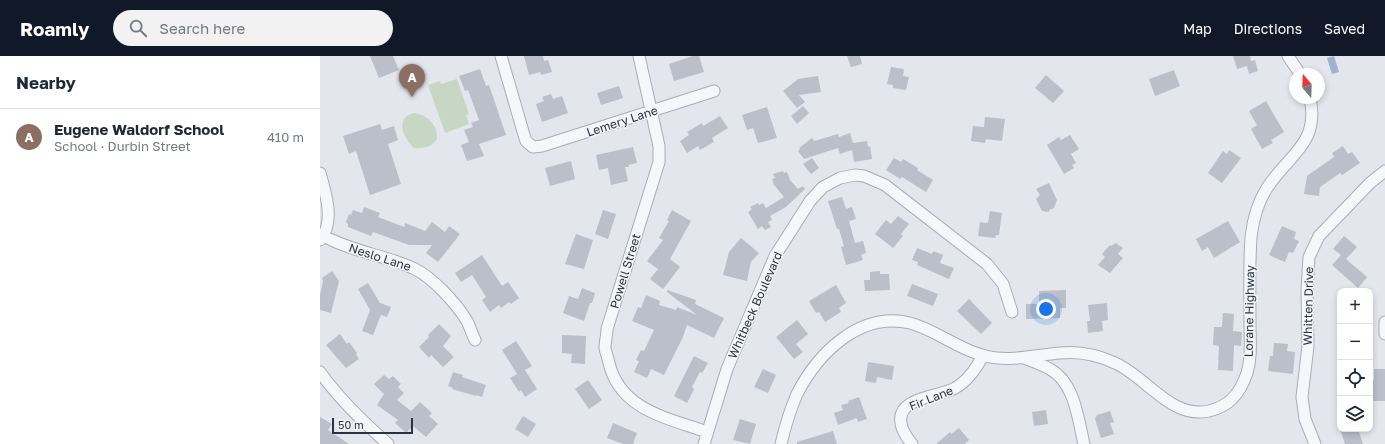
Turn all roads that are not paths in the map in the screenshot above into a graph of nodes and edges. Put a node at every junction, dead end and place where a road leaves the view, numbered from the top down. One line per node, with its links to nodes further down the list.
1 (500, 56): 7 (street, Lemery Lane)
2 (639, 56): 7 (street, Powell Street)
3 (1288, 56): 4 (street)
4 (1296, 68)
5 (714, 91): 7 (street, Lemery Lane)
6 (1311, 104): 16 (street, Lorane Highway)
7 (652, 111): 18 (street, Powell Street)
8 (1385, 171): 24 (street, Whitten Drive)
9 (320, 173): 10 (street)
10 (322, 238): 14 (street, Neslo Lane)
11 (1012, 312): 18 (street, Whitbeck Boulevard)
12 (1385, 322): 13 (street)
13 (1385, 334)
14 (475, 340)
15 (983, 356): 16 (street, Lorane Highway); 21 (street, Lorane Highway); 22 (street, Fir Lane)
16 (1024, 358): 23 (street)
17 (320, 372): 19 (street)
18 (708, 432): 20 (street, Whitbeck Boulevard)
19 (388, 444)
20 (704, 444)
21 (781, 444)
22 (912, 444)
23 (1084, 444)
24 (1315, 444)

